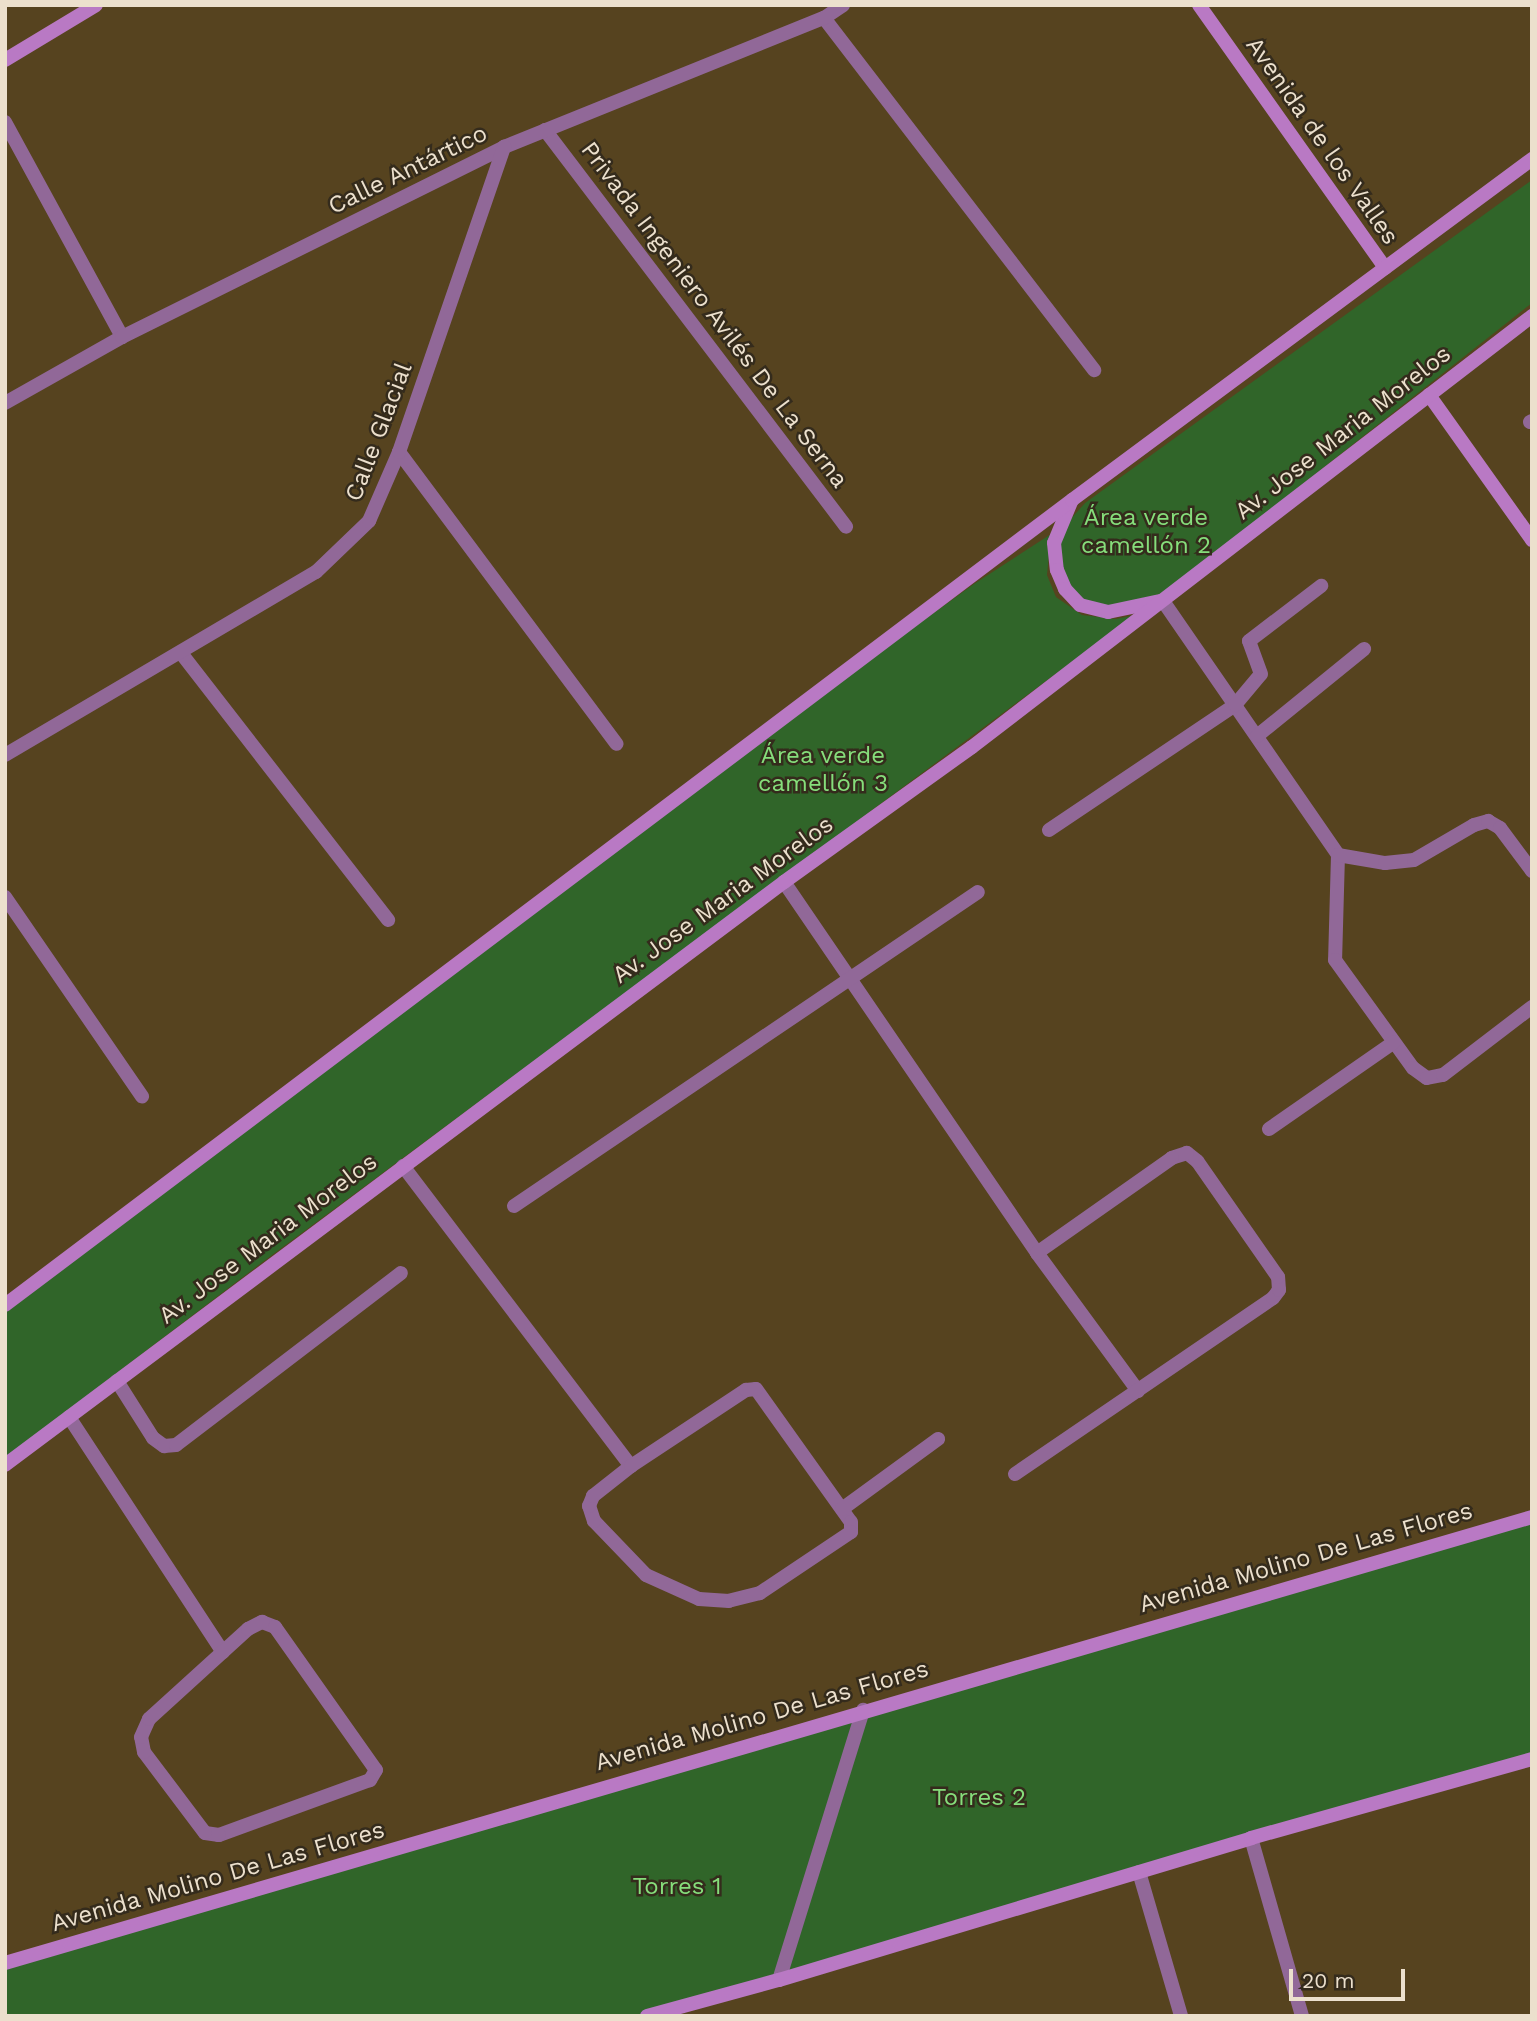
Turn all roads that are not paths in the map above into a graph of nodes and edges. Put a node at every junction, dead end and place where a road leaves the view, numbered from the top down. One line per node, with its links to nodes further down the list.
1 (96, 5): 5 (main road)
2 (843, 5): 4 (street, Calle Antártico)
3 (1199, 5): 10 (main road, Avenida de los Valles)
4 (824, 18): 7 (street, Calle Antártico); 13 (street)
5 (5, 60)
6 (5, 122): 12 (street)
7 (545, 130): 8 (street, Calle Antártico); 18 (street, Privada Ingeniero Avilés De La Serna)
8 (504, 147): 12 (street, Calle Antártico); 16 (street, Calle Glacial)
9 (1532, 159): 10 (main road)
10 (1385, 268): 17 (main road)
11 (1532, 316): 14 (main road, Av. Jose Maria Morelos)
12 (122, 337): 15 (street, Calle Antártico)
13 (1094, 370)
14 (1429, 395): 19 (main road); 21 (main road, Av. Jose Maria Morelos)
15 (5, 403)
16 (399, 452): 23 (street, Calle Glacial); 26 (street)
17 (1072, 500): 21 (main road); 44 (main road)
18 (846, 527)
19 (1532, 540)
20 (1321, 586): 24 (street)
21 (1163, 601): 24 (street); 31 (main road, Av. Jose Maria Morelos)
22 (1364, 649): 25 (street)
23 (181, 653): 27 (street, Calle Glacial); 34 (street)
24 (1235, 705): 25 (street); 28 (street)
25 (1257, 736): 29 (street)
26 (617, 744)
27 (5, 755)
28 (1049, 830)
29 (1338, 855): 30 (street); 37 (street)
30 (1532, 871)
31 (784, 882): 35 (street); 40 (main road, Av. Jose Maria Morelos)
32 (978, 892): 35 (street)
33 (5, 897): 38 (street)
34 (388, 920)
35 (848, 979): 41 (street); 42 (street)
36 (1532, 1007): 37 (street)
37 (1394, 1042): 39 (street)
38 (142, 1096)
39 (1269, 1129)
40 (403, 1166): 45 (main road, Av. Jose Maria Morelos); 50 (street)
41 (514, 1206)
42 (1037, 1253): 46 (street); 46 (street)
43 (401, 1273): 45 (street)
44 (5, 1305)
45 (117, 1381): 47 (main road, Av. Jose Maria Morelos)
46 (1138, 1391): 51 (street)
47 (69, 1417): 49 (main road, Av. Jose Maria Morelos); 54 (street)
48 (938, 1439): 52 (street)
49 (5, 1465)
50 (631, 1466): 52 (street); 52 (street)
51 (1015, 1474)
52 (842, 1509)
53 (1532, 1517): 55 (main road, Avenida Molino De Las Flores)
54 (223, 1653): 54 (street)
55 (863, 1710): 59 (main road, Avenida Molino De Las Flores); 60 (street)
56 (1532, 1759): 57 (main road)
57 (1251, 1838): 58 (main road); 63 (street)
58 (1139, 1872): 60 (main road); 62 (street)
59 (5, 1963)
60 (779, 1980): 61 (main road)
61 (647, 2016)
62 (1181, 2016)
63 (1302, 2016)

